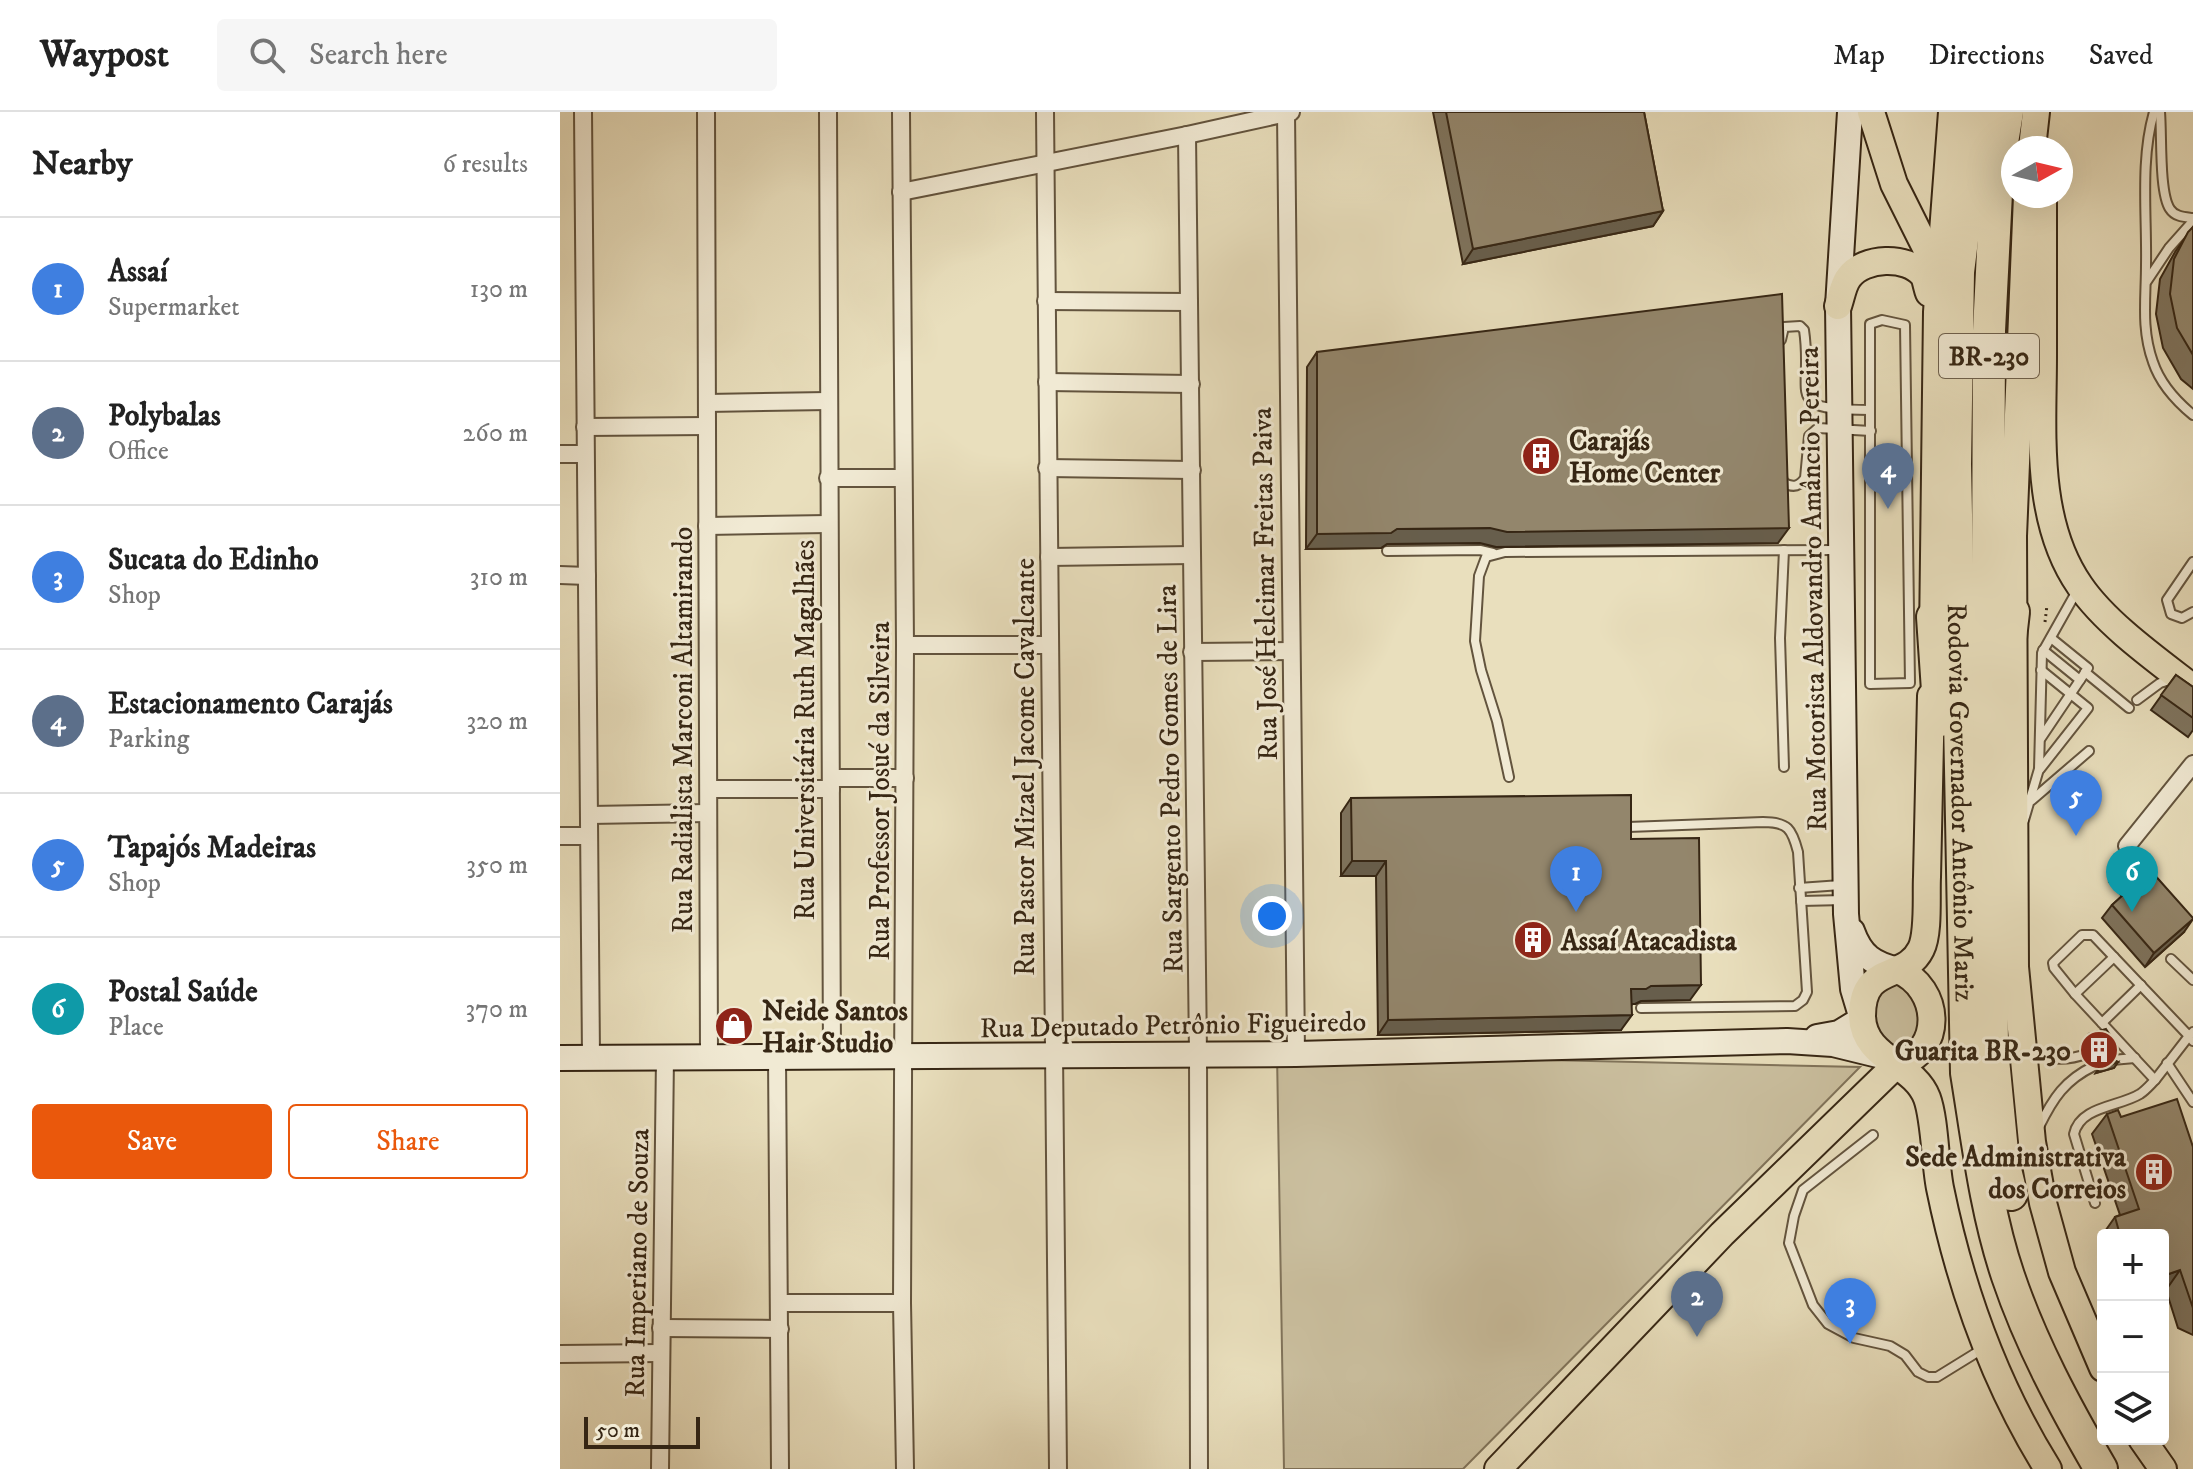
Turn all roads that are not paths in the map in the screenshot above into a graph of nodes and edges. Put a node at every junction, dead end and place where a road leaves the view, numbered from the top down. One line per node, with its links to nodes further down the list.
1 (583, 112): 39 (street)
2 (706, 112): 34 (street, Rua Radialista Marconi Altamirando)
3 (828, 112): 33 (street, Rua Universitária Ruth Magalhães)
4 (901, 112): 20 (street, Rua Professor Josué da Silveira)
5 (1045, 112): 19 (street, Rua Pastor Mizael Jacome Cavalcante)
6 (1850, 112): 24 (street, Rua Motorista Aldovandro Amâncio Pereira)
7 (1868, 112): 24 (street, Rua Motorista Aldovandro Amâncio Pereira); 29 (main road)
8 (1952, 112): 29 (main road)
9 (1978, 112): 96 (highway, Rodovia Governador Antônio Mariz / BR-230)
10 (2007, 112): 93 (highway, Rodovia Governador Antônio Mariz / BR-230)
11 (2036, 112): 17 (main road)
12 (2043, 112): 18 (main road)
13 (2154, 112): 25 (lane)
14 (2160, 112): 23 (lane)
15 (1289, 113): 16 (street); 67 (street, Rua José Helcimar Freitas Paiva)
16 (1187, 135): 19 (street); 27 (street, Rua Sargento Pedro Gomes de Lira)
17 (2033, 136)
18 (2043, 136)
19 (1045, 163): 20 (street); 26 (street, Rua Pastor Mizael Jacome Cavalcante)
20 (901, 192): 47 (street, Rua Professor Josué da Silveira)
21 (2027, 208): 60 (main road, BR-230)
22 (2043, 208): 59 (main road)
23 (2193, 219): 25 (lane)
24 (1842, 263): 28 (street, Rua Motorista Aldovandro Amâncio Pereira)
25 (2145, 285): 36 (lane)
26 (1046, 301): 27 (street); 31 (street, Rua Pastor Mizael Jacome Cavalcante)
27 (1189, 302): 32 (street, Rua Sargento Pedro Gomes de Lira)
28 (1838, 306): 29 (main road); 37 (street, Rua Motorista Aldovandro Amâncio Pereira)
29 (1937, 312): 62 (main road, BR-230)
30 (1781, 351): 37 (lane)
31 (1047, 382): 32 (street); 43 (street, Rua Pastor Mizael Jacome Cavalcante)
32 (1191, 384): 44 (street, Rua Sargento Pedro Gomes de Lira)
33 (828, 401): 34 (street); 46 (street, Rua Universitária Ruth Magalhães)
34 (707, 403): 38 (street, Rua Radialista Marconi Altamirando)
35 (1870, 410): 37 (lane); 40 (lane); 40 (lane)
36 (2193, 415)
37 (1840, 421): 40 (lane); 45 (lane); 51 (street, Rua Motorista Aldovandro Amâncio Pereira)
38 (707, 426): 39 (street); 49 (street, Rua Radialista Marconi Altamirando)
39 (585, 427): 42 (street)
40 (1871, 431)
41 (560, 454): 42 (street)
42 (585, 454): 58 (street)
43 (1047, 468): 44 (street); 55 (street, Rua Pastor Mizael Jacome Cavalcante)
44 (1192, 470): 54 (street, Rua Sargento Pedro Gomes de Lira)
45 (1781, 471)
46 (828, 478): 47 (street); 48 (street, Rua Universitária Ruth Magalhães)
47 (902, 478): 64 (street, Rua Professor Josué da Silveira)
48 (828, 524): 49 (street); 82 (street, Rua Universitária Ruth Magalhães)
49 (707, 526): 83 (street, Rua Radialista Marconi Altamirando)
50 (1784, 550): 51 (lane); 53 (lane); 78 (lane)
51 (1842, 550): 94 (street, Rua Motorista Aldovandro Amâncio Pereira)
52 (1387, 551): 53 (lane)
53 (1493, 553): 80 (lane)
54 (1192, 555): 55 (street); 68 (street, Rua Sargento Pedro Gomes de Lira)
55 (1049, 557): 65 (street, Rua Pastor Mizael Jacome Cavalcante)
56 (2193, 562): 61 (lane)
57 (560, 575): 58 (street)
58 (587, 576): 86 (street)
59 (2080, 586): 63 (lane); 71 (main road)
60 (2013, 612): 90 (main road); 93 (highway)
61 (2193, 612)
62 (1933, 617): 96 (highway); 99 (main road)
63 (2051, 638): 66 (lane); 70 (lane)
64 (905, 645): 65 (street); 81 (street, Rua Professor Josué da Silveira)
65 (1049, 645): 115 (street, Rua Pastor Mizael Jacome Cavalcante)
66 (2043, 650): 69 (lane); 70 (lane)
67 (1291, 651): 68 (street); 113 (street, Rua José Helcimar Freitas Paiva)
68 (1192, 652): 112 (street, Rua Sargento Pedro Gomes de Lira)
69 (2041, 670): 72 (lane); 75 (lane)
70 (2083, 676): 72 (lane); 74 (lane)
71 (2186, 683): 73 (lane)
72 (2071, 694): 75 (lane); 79 (lane)
73 (2137, 700)
74 (2129, 708)
75 (2040, 739): 79 (lane)
76 (2089, 751): 84 (lane)
77 (2193, 764): 91 (street)
78 (1784, 767)
79 (2039, 769): 84 (lane)
80 (1509, 777)
81 (905, 778): 82 (street); 114 (street, Rua Professor Josué da Silveira)
82 (831, 784): 83 (street); 121 (street, Rua Universitária Ruth Magalhães)
83 (709, 789): 85 (street, Rua Radialista Marconi Altamirando)
84 (2031, 800): 90 (lane)
85 (708, 813): 86 (street); 118 (street, Rua Radialista Marconi Altamirando)
86 (590, 815): 89 (street)
87 (1628, 827): 92 (lane)
88 (560, 836): 89 (street)
89 (589, 836): 116 (street)
90 (2015, 843): 107 (main road)
91 (2127, 846)
92 (1799, 888): 94 (lane); 95 (lane)
93 (1990, 897): 128 (highway, Rodovia Governador Antônio Mariz / BR-230)
94 (1846, 900): 95 (lane); 99 (street, Rua Motorista Aldovandro Amâncio Pereira); 104 (street, Rua Motorista Aldovandro Amâncio Pereira)
95 (1801, 901): 103 (lane)
96 (1963, 918): 128 (highway, Rodovia Governador Antônio Mariz / BR-230)
97 (2114, 957): 101 (lane); 102 (lane); 102 (lane)
98 (2171, 959): 100 (lane)
99 (1898, 970): 104 (main road); 124 (main road)
100 (2193, 980)
101 (2141, 985): 105 (lane); 106 (lane)
102 (2075, 994): 105 (lane)
103 (1641, 1008)
104 (1862, 1019): 108 (street, Rua Deputado Petrônio Figueiredo); 124 (main road)
105 (2102, 1023): 109 (lane)
106 (2192, 1036): 126 (lane)
107 (2021, 1038): 122 (lane); 133 (main road)
108 (1787, 1041): 113 (street, Rua Deputado Petrônio Figueiredo); 124 (street, Rua Deputado Petrônio Figueiredo)
109 (2122, 1044): 110 (lane); 123 (lane)
110 (2108, 1047)
111 (2090, 1053): 122 (lane)
112 (1198, 1054): 113 (street, Rua Deputado Petrônio Figueiredo); 115 (street, Rua Deputado Petrônio Figueiredo); 150 (street, Rua Sargento Pedro Gomes de Lira)
113 (1296, 1054)
114 (905, 1056): 115 (street, Rua Deputado Petrônio Figueiredo); 121 (street, Rua Deputado Petrônio Figueiredo); 136 (street, Rua Professor Josué da Silveira)
115 (1053, 1056): 149 (street, Rua Pastor Mizael Jacome Cavalcante)
116 (591, 1057): 117 (street, Rua Deputado Petrônio Figueiredo); 120 (street, Rua Deputado Petrônio Figueiredo)
117 (665, 1057): 118 (street, Rua Deputado Petrônio Figueiredo); 137 (street, Rua Imperiano de Souza)
118 (709, 1057): 119 (street, Rua Deputado Petrônio Figueiredo)
119 (777, 1057): 121 (street, Rua Deputado Petrônio Figueiredo); 135 (street)
120 (560, 1058)
121 (832, 1058)
122 (2075, 1058): 129 (lane)
123 (2135, 1058): 125 (lane); 130 (lane)
124 (1889, 1060): 139 (main road); 151 (main road)
125 (2112, 1060)
126 (2167, 1063): 130 (lane); 131 (lane)
127 (2094, 1066): 129 (lane)
128 (1980, 1073): 143 (highway, Rodovia Governador Antônio Mariz / BR-230); 153 (highway, Rodovia Governador Antônio Mariz / BR-230)
129 (2080, 1073): 133 (lane)
130 (2155, 1080): 134 (lane)
131 (2193, 1102)
132 (1873, 1135): 139 (lane)
133 (2032, 1142): 142 (main road)
134 (2095, 1203)
135 (780, 1303): 136 (street); 138 (street)
136 (902, 1303): 148 (street, Rua Professor Josué da Silveira)
137 (661, 1328): 138 (street); 140 (street, Rua Imperiano de Souza)
138 (780, 1329): 147 (street)
139 (1987, 1347): 152 (main road)
140 (660, 1353): 141 (street); 146 (street, Rua Imperiano de Souza)
141 (560, 1354)
142 (2097, 1354)
143 (2097, 1425)
144 (2108, 1445): 154 (highway, Rodovia Governador Antônio Mariz / BR-230)
145 (2146, 1445): 155 (main road)
146 (660, 1469)
147 (780, 1469)
148 (905, 1469)
149 (1058, 1469)
150 (1199, 1469)
151 (1498, 1469)
152 (2048, 1469)
153 (2101, 1469)
154 (2122, 1469)
155 (2163, 1469)

